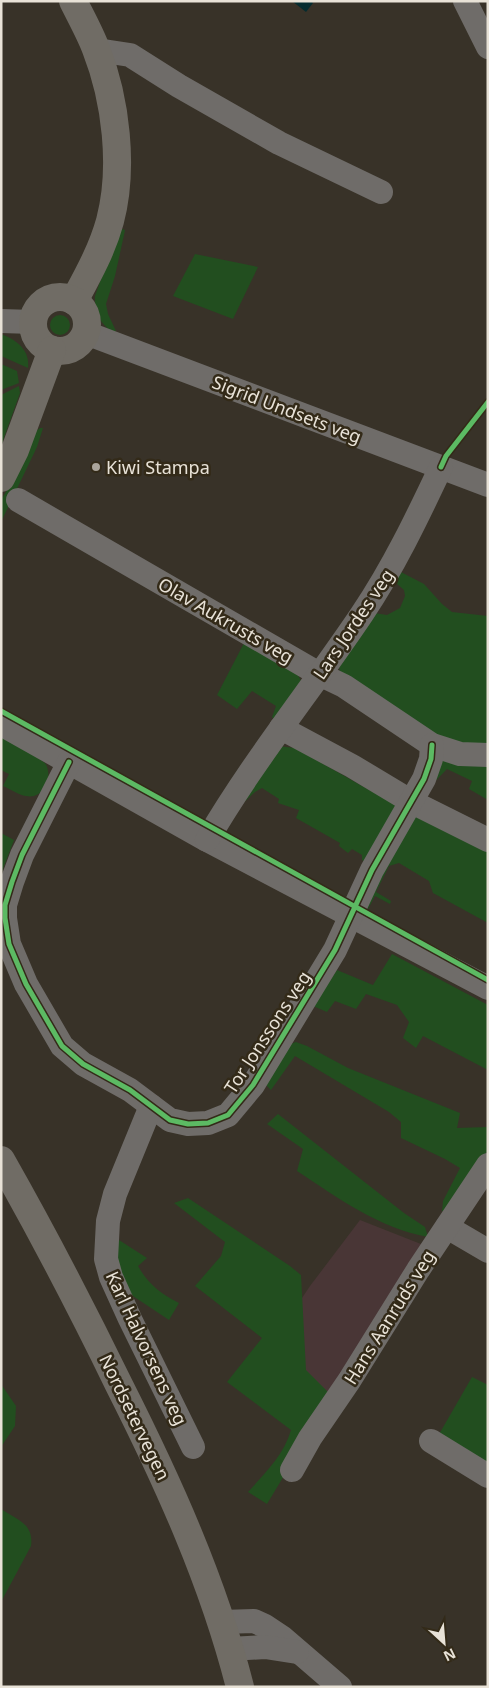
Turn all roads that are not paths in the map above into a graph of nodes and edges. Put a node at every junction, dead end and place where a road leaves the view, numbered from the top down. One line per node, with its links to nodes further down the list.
1 (73, 1): 4 (main road)
2 (465, 1): 3 (street)
3 (488, 47)
4 (97, 50): 5 (street); 6 (main road)
5 (380, 192)
6 (74, 301): 8 (main road); 9 (main road)
7 (1, 321): 8 (street)
8 (33, 322): 10 (main road)
9 (86, 333): 10 (main road); 11 (street, Sigrid Undsets veg)
10 (52, 350): 12 (main road)
11 (441, 467): 13 (street, Sigrid Undsets veg); 15 (street, Lars Jordes veg)
12 (1, 478)
13 (488, 485)
14 (18, 500): 15 (street, Olav Aukrusts veg)
15 (320, 674): 17 (street, Lars Jordes veg); 18 (street, Olav Aukrusts veg)
16 (1, 724): 20 (street)
17 (281, 728): 21 (street); 22 (street, Lars Jordes veg)
18 (432, 745): 19 (street, Olav Aukrusts veg); 21 (street)
19 (488, 755)
20 (69, 762): 22 (street); 26 (street, Tor Jonssons veg)
21 (412, 802): 23 (street); 24 (street)
22 (207, 840): 24 (street)
23 (488, 840)
24 (351, 915): 25 (street); 26 (street, Tor Jonssons veg)
25 (488, 988)
26 (151, 1106): 32 (street, Karl Halvorsens veg)
27 (1, 1160): 35 (main road, Nordsetervegen)
28 (488, 1165): 29 (street, Hans Aanruds veg)
29 (447, 1227): 30 (street); 33 (street, Hans Aanruds veg)
30 (488, 1251)
31 (431, 1441): 34 (street)
32 (193, 1446)
33 (292, 1470)
34 (488, 1476)
35 (222, 1622): 36 (main road, Nordsetervegen); 37 (street)
36 (230, 1649): 37 (street); 38 (main road, Nordsetervegen)
37 (297, 1652): 39 (street)
38 (240, 1687)
39 (340, 1687)

